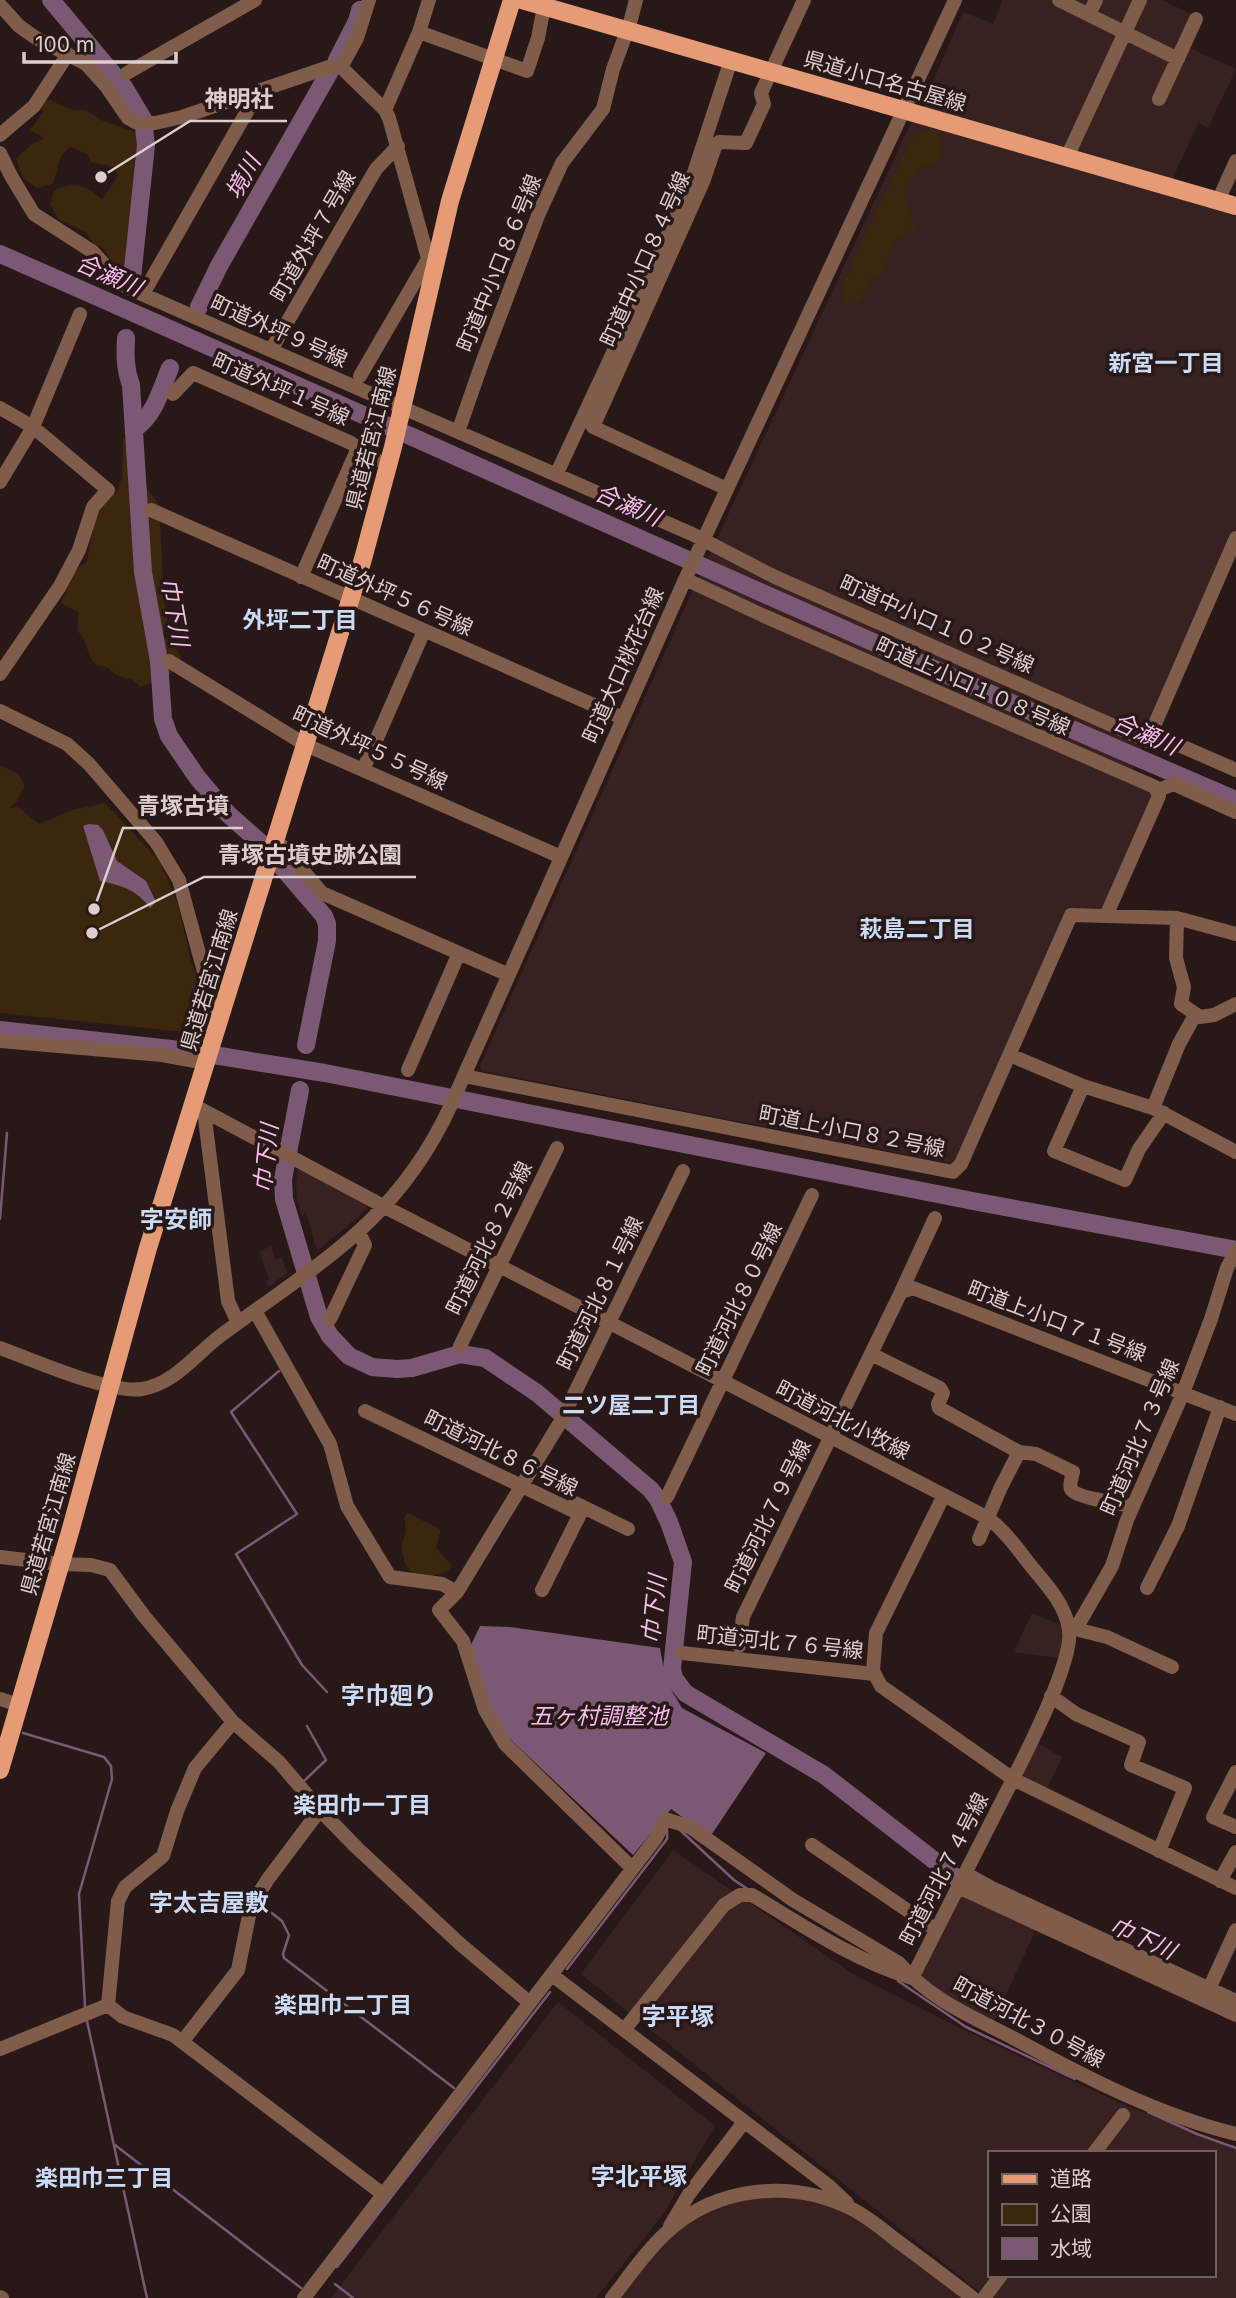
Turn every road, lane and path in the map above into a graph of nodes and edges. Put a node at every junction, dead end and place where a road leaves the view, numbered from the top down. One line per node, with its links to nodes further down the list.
1 (255, 0): 26 (street)
2 (369, 0): 24 (street)
3 (429, 0): 18 (street)
4 (512, 0): 21 (main road, 県道若宮江南線)
5 (522, 0): 14 (main road, 県道小口名古屋線)
6 (636, 0): 17 (street, 町道中小口８６号線)
7 (794, 0): 25 (street)
8 (804, 0): 25 (street, 町道中小口８４号線)
9 (955, 0): 30 (street, 町道大口桃花台線)
10 (1059, 0): 15 (street)
11 (1096, 0): 15 (street)
12 (1140, 0): 19 (street)
13 (0, 5): 20 (street)
14 (544, 7): 17 (main road, 県道小口名古屋線); 21 (street)
15 (1089, 14): 19 (street)
16 (1196, 19): 22 (street)
17 (627, 30): 23 (main road, 県道小口名古屋線); 48 (street, 町道中小口８６号線)
18 (419, 32): 21 (street); 29 (street)
19 (1124, 33): 22 (street); 34 (street)
20 (68, 54): 27 (street); 31 (street)
21 (494, 59): 39 (main road, 県道若宮江南線)
22 (1178, 59): 28 (street)
23 (731, 60): 25 (main road, 県道小口名古屋線); 51 (street)
24 (336, 66): 27 (street); 29 (street)
25 (767, 71): 30 (main road, 県道小口名古屋線); 53 (street, 町道中小口８４号線)
26 (127, 73)
27 (258, 92): 40 (street)
28 (1159, 99)
29 (385, 110): 32 (street)
30 (903, 110): 34 (main road, 県道小口名古屋線); 53 (street, 町道大口桃花台線)
31 (0, 135)
32 (398, 146): 39 (street); 42 (street, 町道外坪７号線)
33 (0, 153): 36 (street, 町道外坪９号線)
34 (1067, 157): 37 (main road, 県道小口名古屋線)
35 (1236, 161): 37 (street)
36 (5, 180): 40 (street, 町道外坪９号線)
37 (1218, 201): 38 (main road, 県道小口名古屋線)
38 (1236, 206)
39 (431, 262): 43 (street); 46 (main road, 県道若宮江南線)
40 (143, 293): 42 (street, 町道外坪９号線)
41 (80, 314): 47 (street)
42 (271, 350): 46 (street, 町道外坪９号線)
43 (360, 376)
44 (173, 394): 49 (street, 町道外坪１号線)
45 (0, 408): 47 (street)
46 (402, 408): 48 (street, 町道外坪９号線); 59 (main road, 県道若宮江南線)
47 (33, 427): 52 (street); 62 (street)
48 (458, 432): 51 (street, 町道外坪９号線)
49 (358, 448): 50 (street, 町道外坪１号線); 57 (street)
50 (377, 460)
51 (556, 475): 56 (street, 町道外坪９号線)
52 (0, 482)
53 (727, 489): 56 (street, 町道大口桃花台線)
54 (151, 510): 57 (street, 町道外坪５６号線)
55 (1236, 538): 65 (street)
56 (702, 541): 58 (street, 町道大口桃花台線); 65 (street, 町道中小口１０２号線)
57 (301, 577): 59 (street, 町道外坪５６号線)
58 (686, 577): 64 (street, 町道大口桃花台線); 69 (street, 町道上小口１０８号線)
59 (351, 599): 60 (street, 町道外坪５６号線); 66 (main road, 県道若宮江南線)
60 (421, 629): 64 (street, 町道外坪５６号線); 67 (street)
61 (169, 661): 66 (street, 町道外坪５５号線)
62 (0, 674)
63 (0, 711): 80 (street)
64 (623, 718): 72 (street, 町道大口桃花台線)
65 (1151, 733): 68 (street)
66 (306, 745): 67 (street, 町道外坪５５号線); 71 (main road, 県道若宮江南線)
67 (360, 769): 72 (street, 町道外坪５５号線)
68 (1236, 771)
69 (1158, 790): 70 (street); 73 (street)
70 (1236, 812)
71 (273, 850): 76 (street); 80 (main road, 県道若宮江南線)
72 (561, 857): 77 (street, 町道大口桃花台線)
73 (1106, 916): 74 (street); 82 (street, 町道上小口８２号線)
74 (1177, 918): 75 (street); 79 (street)
75 (1236, 934)
76 (459, 953): 77 (street); 84 (street)
77 (509, 975): 85 (street, 町道大口桃花台線)
78 (1236, 1004): 79 (street)
79 (1195, 1015): 88 (street)
80 (220, 1019): 83 (main road, 県道若宮江南線)
81 (0, 1041): 83 (street)
82 (1010, 1055): 85 (street, 町道上小口８２号線); 86 (street)
83 (206, 1063): 87 (main road, 県道若宮江南線)
84 (408, 1070)
85 (461, 1082): 93 (street, 町道大口桃花台線)
86 (1083, 1086): 88 (street); 88 (street)
87 (199, 1108): 93 (street, 町道河北小牧線); 101 (street); 107 (main road, 県道若宮江南線)
88 (1158, 1110): 90 (street)
89 (556, 1148): 97 (street, 町道河北８２号線)
90 (1236, 1152)
91 (683, 1171): 102 (street, 町道河北８１号線)
92 (812, 1195): 106 (street, 町道河北８０号線)
93 (385, 1207): 95 (street, 町道大口桃花台線); 97 (street, 町道河北小牧線)
94 (935, 1218): 98 (street, 町道河北７９号線)
95 (359, 1233): 99 (street, 町道大口桃花台線); 100 (street)
96 (1233, 1255): 108 (street, 町道河北７３号線)
97 (499, 1266): 102 (street, 町道河北小牧線); 103 (street, 町道河北８２号線)
98 (901, 1292): 105 (street, 町道河北７９号線); 108 (street, 町道上小口７１号線)
99 (255, 1311): 101 (street, 町道大口桃花台線); 125 (street)
100 (330, 1320)
101 (238, 1323): 107 (street, 町道大口桃花台線)
102 (610, 1323): 106 (street, 町道河北小牧線); 114 (street, 町道河北８１号線)
103 (460, 1346)
104 (0, 1348): 107 (street, 町道大口桃花台線)
105 (871, 1354): 112 (street, 町道河北７９号線); 113 (street)
106 (723, 1381): 112 (street, 町道河北小牧線); 116 (street, 町道河北８０号線)
107 (110, 1387): 123 (main road, 県道若宮江南線)
108 (1183, 1393): 110 (street, 町道上小口７１号線); 117 (street, 町道河北７３号線)
109 (367, 1407): 114 (street)
110 (1220, 1407): 111 (street, 町道上小口７１号線); 124 (street)
111 (1236, 1414)
112 (830, 1436): 115 (street, 町道河北小牧線); 127 (street, 町道河北７９号線)
113 (1019, 1452): 117 (street); 119 (street)
114 (524, 1483): 118 (street); 118 (street, 町道河北８６号線); 125 (street, 町道河北８１号線)
115 (944, 1495): 119 (street, 町道河北小牧線); 130 (street)
116 (667, 1497)
117 (1133, 1506): 126 (street, 町道河北７３号線)
118 (588, 1510): 120 (street)
119 (988, 1518): 121 (street); 126 (street, 町道河北小牧線)
120 (628, 1529)
121 (979, 1539)
122 (0, 1557): 123 (street)
123 (60, 1564): 133 (main road, 県道若宮江南線); 134 (street)
124 (1147, 1588)
125 (457, 1592): 143 (street, 町道河北８１号線)
126 (1072, 1630): 129 (street); 131 (street)
127 (739, 1646)
128 (682, 1653): 130 (street, 町道河北７６号線)
129 (1172, 1667)
130 (874, 1669): 137 (street)
131 (1051, 1696): 137 (street); 141 (street)
132 (0, 1699): 133 (street)
133 (19, 1705): 135 (main road, 県道若宮江南線)
134 (233, 1721): 138 (street); 154 (street)
135 (1, 1763)
136 (1236, 1772): 139 (street)
137 (1013, 1779): 141 (street); 144 (street, 町道河北７４号線)
138 (320, 1810): 153 (street); 157 (street)
139 (1236, 1828)
140 (812, 1845): 147 (street)
141 (1159, 1851): 145 (street)
142 (1236, 1852): 145 (street)
143 (632, 1868): 149 (street); 150 (street, 町道河北３０号線)
144 (962, 1880): 147 (street, 町道河北７４号線); 151 (street); 155 (street)
145 (1220, 1881): 146 (street)
146 (1236, 1888)
147 (936, 1930): 150 (street, 町道河北７４号線)
148 (1236, 1930): 151 (street)
149 (552, 1975): 153 (street); 156 (street)
150 (912, 1978): 156 (street); 161 (street, 町道河北３０号線)
151 (1209, 1989): 152 (street)
152 (1236, 2001)
153 (530, 2003): 163 (street)
154 (108, 2005): 157 (street); 158 (street)
155 (1236, 2015)
156 (624, 2030): 160 (street)
157 (182, 2042): 163 (street)
158 (0, 2049)
159 (1123, 2115): 162 (street)
160 (744, 2122): 164 (street); 165 (street)
161 (1236, 2134)
162 (1096, 2151)
163 (384, 2195): 167 (street)
164 (853, 2209): 165 (street); 169 (street)
165 (667, 2231): 168 (street)
166 (1000, 2277): 170 (street)
167 (304, 2298)
168 (612, 2298)
169 (973, 2298)
170 (984, 2298)

